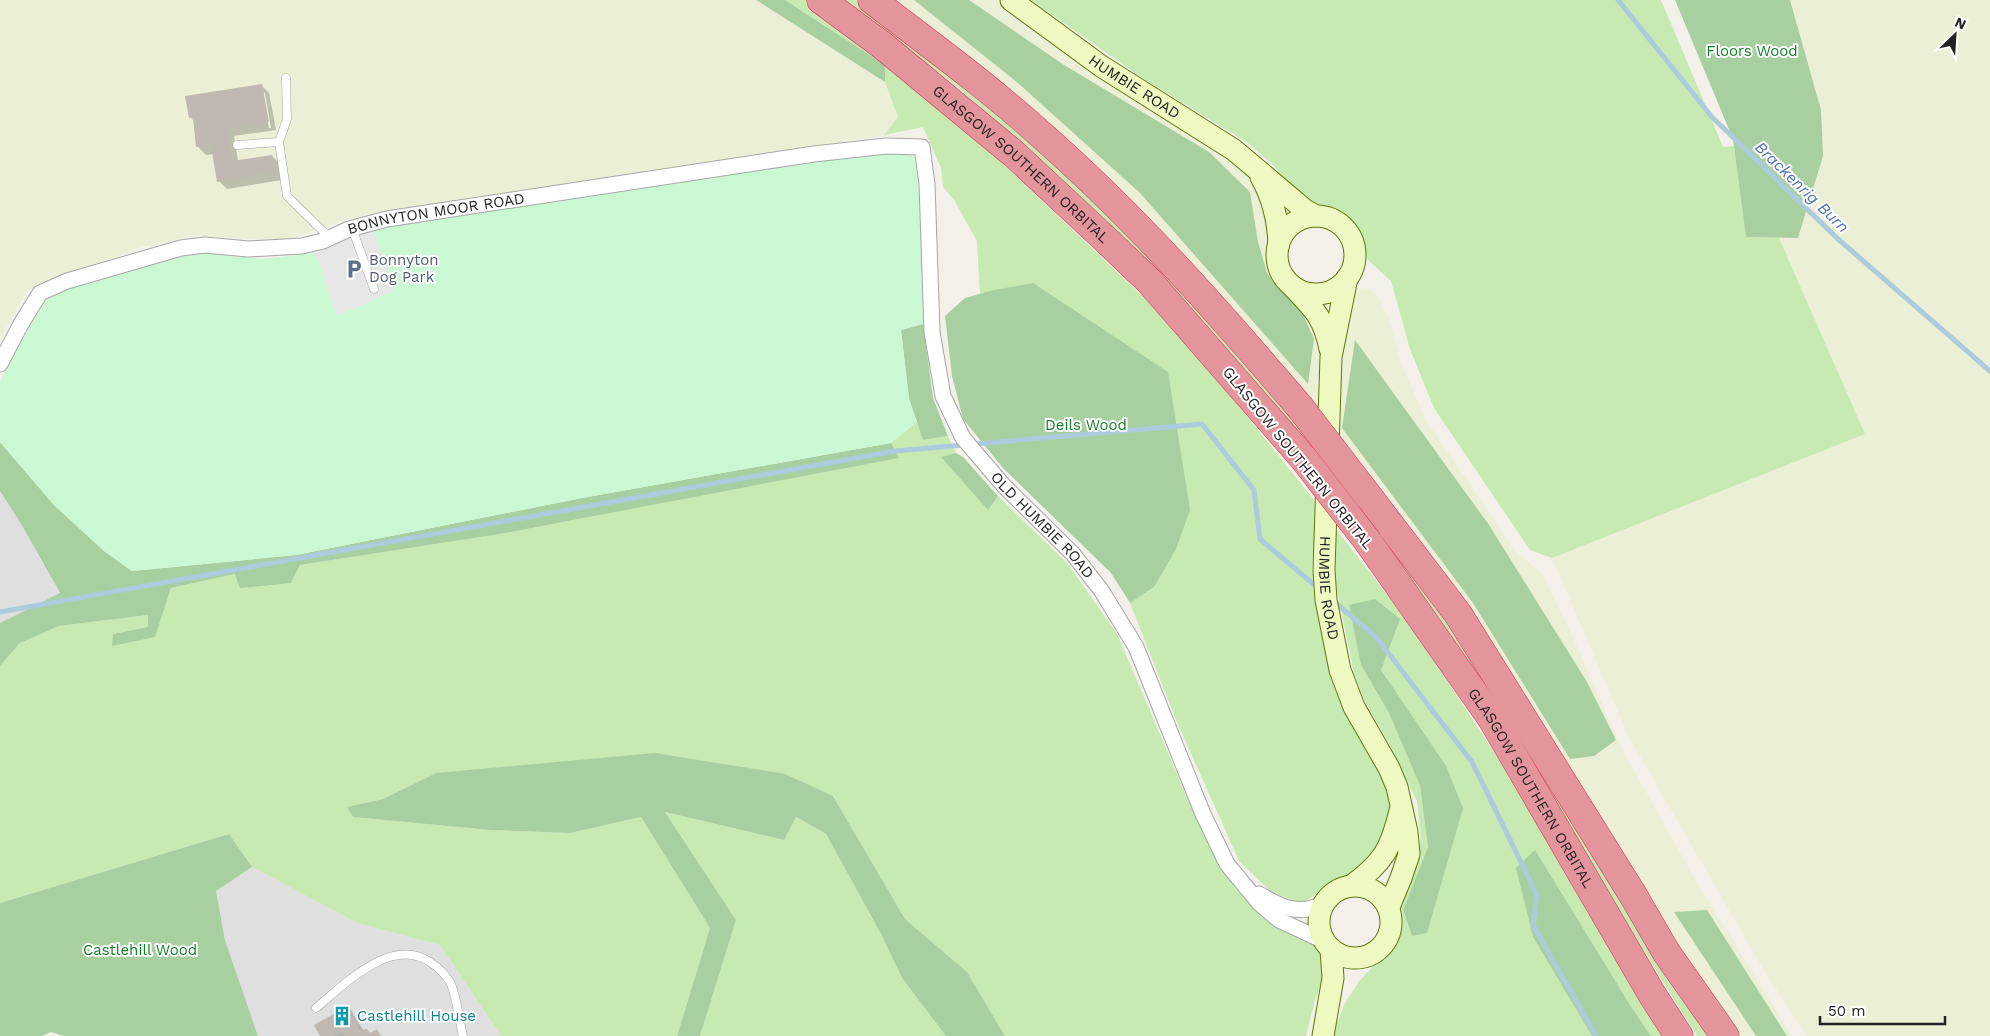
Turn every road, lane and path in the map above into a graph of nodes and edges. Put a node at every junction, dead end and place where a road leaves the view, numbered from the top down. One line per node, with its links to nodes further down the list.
1 (821, 0): 29 (highway, GLASGOW SOUTHERN ORBITAL, bridge)
2 (872, 0): 30 (highway, GLASGOW SOUTHERN ORBITAL, bridge)
3 (1011, 0): 8 (street, HUMBIE ROAD)
4 (286, 78): 5 (lane)
5 (279, 142): 6 (lane); 11 (lane)
6 (237, 145)
7 (922, 147): 10 (street, BONNYTON MOOR ROAD); 19 (street, OLD HUMBIE ROAD)
8 (1258, 172): 9 (street, HUMBIE ROAD); 12 (street, HUMBIE ROAD)
9 (1316, 216): 12 (street); 13 (street)
10 (352, 228): 11 (street, BONNYTON MOOR ROAD); 15 (lane)
11 (330, 238): 17 (street, BONNYTON MOOR ROAD)
12 (1279, 244): 14 (street)
13 (1347, 278): 14 (street); 16 (street, HUMBIE ROAD)
14 (1291, 285): 16 (street, HUMBIE ROAD)
15 (374, 289)
16 (1331, 357): 18 (street, HUMBIE ROAD)
17 (0, 364)
18 (1401, 806): 20 (street, HUMBIE ROAD); 22 (street, HUMBIE ROAD)
19 (1242, 884): 21 (street, HUMBIE ROAD); 23 (street)
20 (1351, 886): 21 (street, HUMBIE ROAD); 22 (street)
21 (1323, 904): 23 (street, HUMBIE ROAD)
22 (1389, 907): 24 (street, HUMBIE ROAD)
23 (1328, 945): 24 (street); 26 (street, HUMBIE ROAD)
24 (1364, 958): 26 (street, HUMBIE ROAD)
25 (316, 1008): 27 (lane)
26 (1326, 1012): 28 (street, HUMBIE ROAD)
27 (463, 1036)
28 (1323, 1036)
29 (1679, 1036)
30 (1725, 1036)

